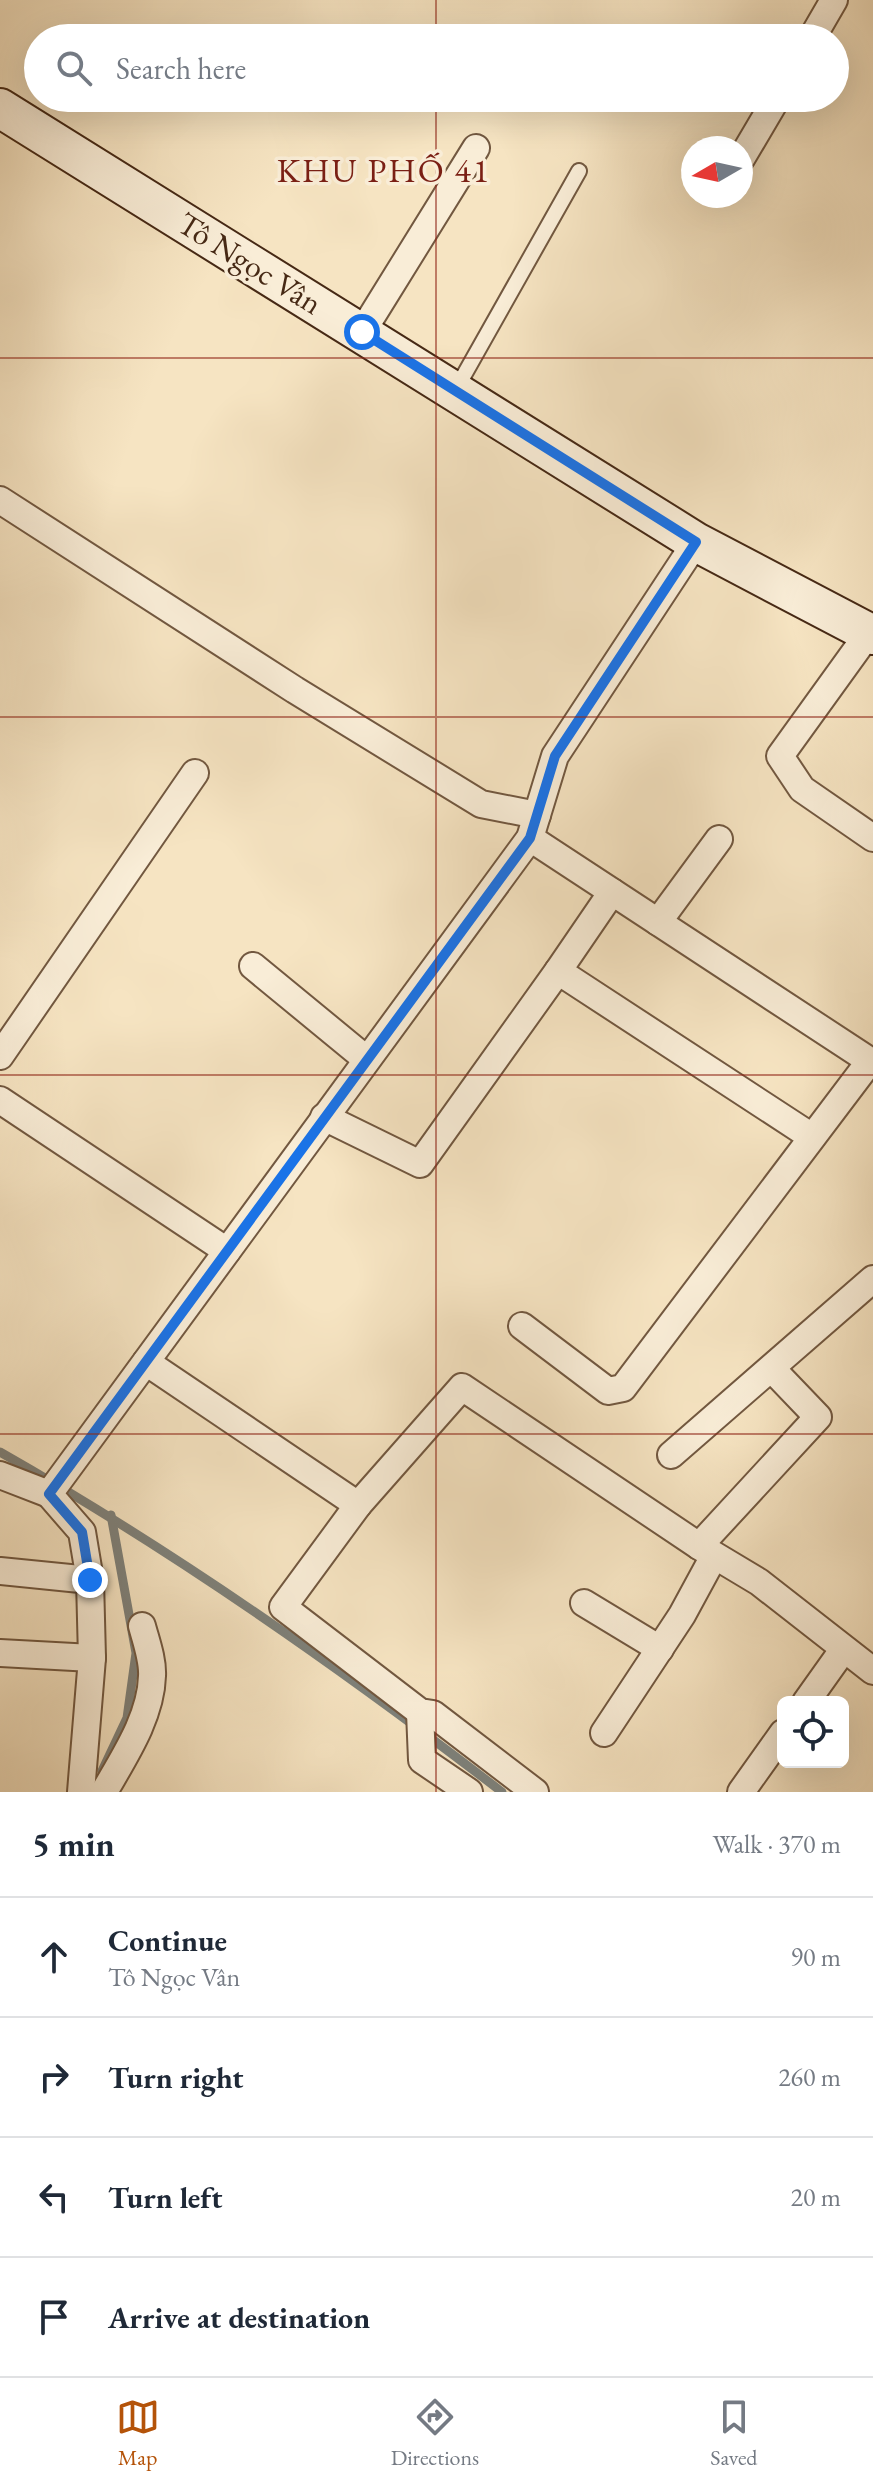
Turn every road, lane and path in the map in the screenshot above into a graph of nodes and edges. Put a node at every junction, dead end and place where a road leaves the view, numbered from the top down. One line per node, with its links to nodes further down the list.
1 (834, 0): 2 (street)
2 (820, 24)
3 (0, 108): 8 (street, Tô Ngọc Vân)
4 (769, 112): 5 (street)
5 (753, 139)
6 (476, 148): 8 (street)
7 (579, 171): 9 (lane)
8 (362, 332): 9 (street, Tô Ngọc Vân)
9 (455, 391): 11 (street, Tô Ngọc Vân)
10 (0, 500): 14 (street)
11 (696, 542): 12 (street, Tô Ngọc Vân); 14 (street)
12 (872, 631): 15 (street)
13 (195, 773): 21 (street)
14 (534, 827): 17 (street); 22 (street)
15 (873, 838)
16 (719, 839): 18 (street)
17 (612, 892): 18 (street); 20 (street)
18 (658, 922): 23 (street)
19 (253, 966): 22 (street)
20 (558, 971): 25 (street); 26 (street)
21 (0, 1056)
22 (366, 1059): 25 (street)
23 (871, 1062): 26 (street)
24 (0, 1100): 27 (street)
25 (324, 1117): 27 (street)
26 (812, 1137): 29 (street)
27 (227, 1251): 30 (street)
28 (873, 1279): 31 (street)
29 (522, 1326)
30 (146, 1362): 34 (street); 35 (street)
31 (772, 1369): 32 (street); 36 (street)
32 (671, 1455)
33 (0, 1475): 34 (street)
34 (51, 1491): 38 (street)
35 (358, 1505): 36 (street); 47 (street)
36 (706, 1551): 41 (street); 42 (street)
37 (0, 1571): 38 (street)
38 (90, 1580): 44 (street)
39 (584, 1603): 41 (street)
40 (142, 1626): 51 (street)
41 (660, 1649): 48 (street)
42 (843, 1650): 45 (street); 46 (street)
43 (0, 1653): 44 (street)
44 (92, 1658): 50 (street)
45 (873, 1671)
46 (810, 1696)
47 (420, 1716): 52 (street); 53 (street)
48 (604, 1733)
49 (777, 1741): 54 (street)
50 (81, 1792)
51 (104, 1792)
52 (469, 1792)
53 (535, 1792)
54 (741, 1792)

